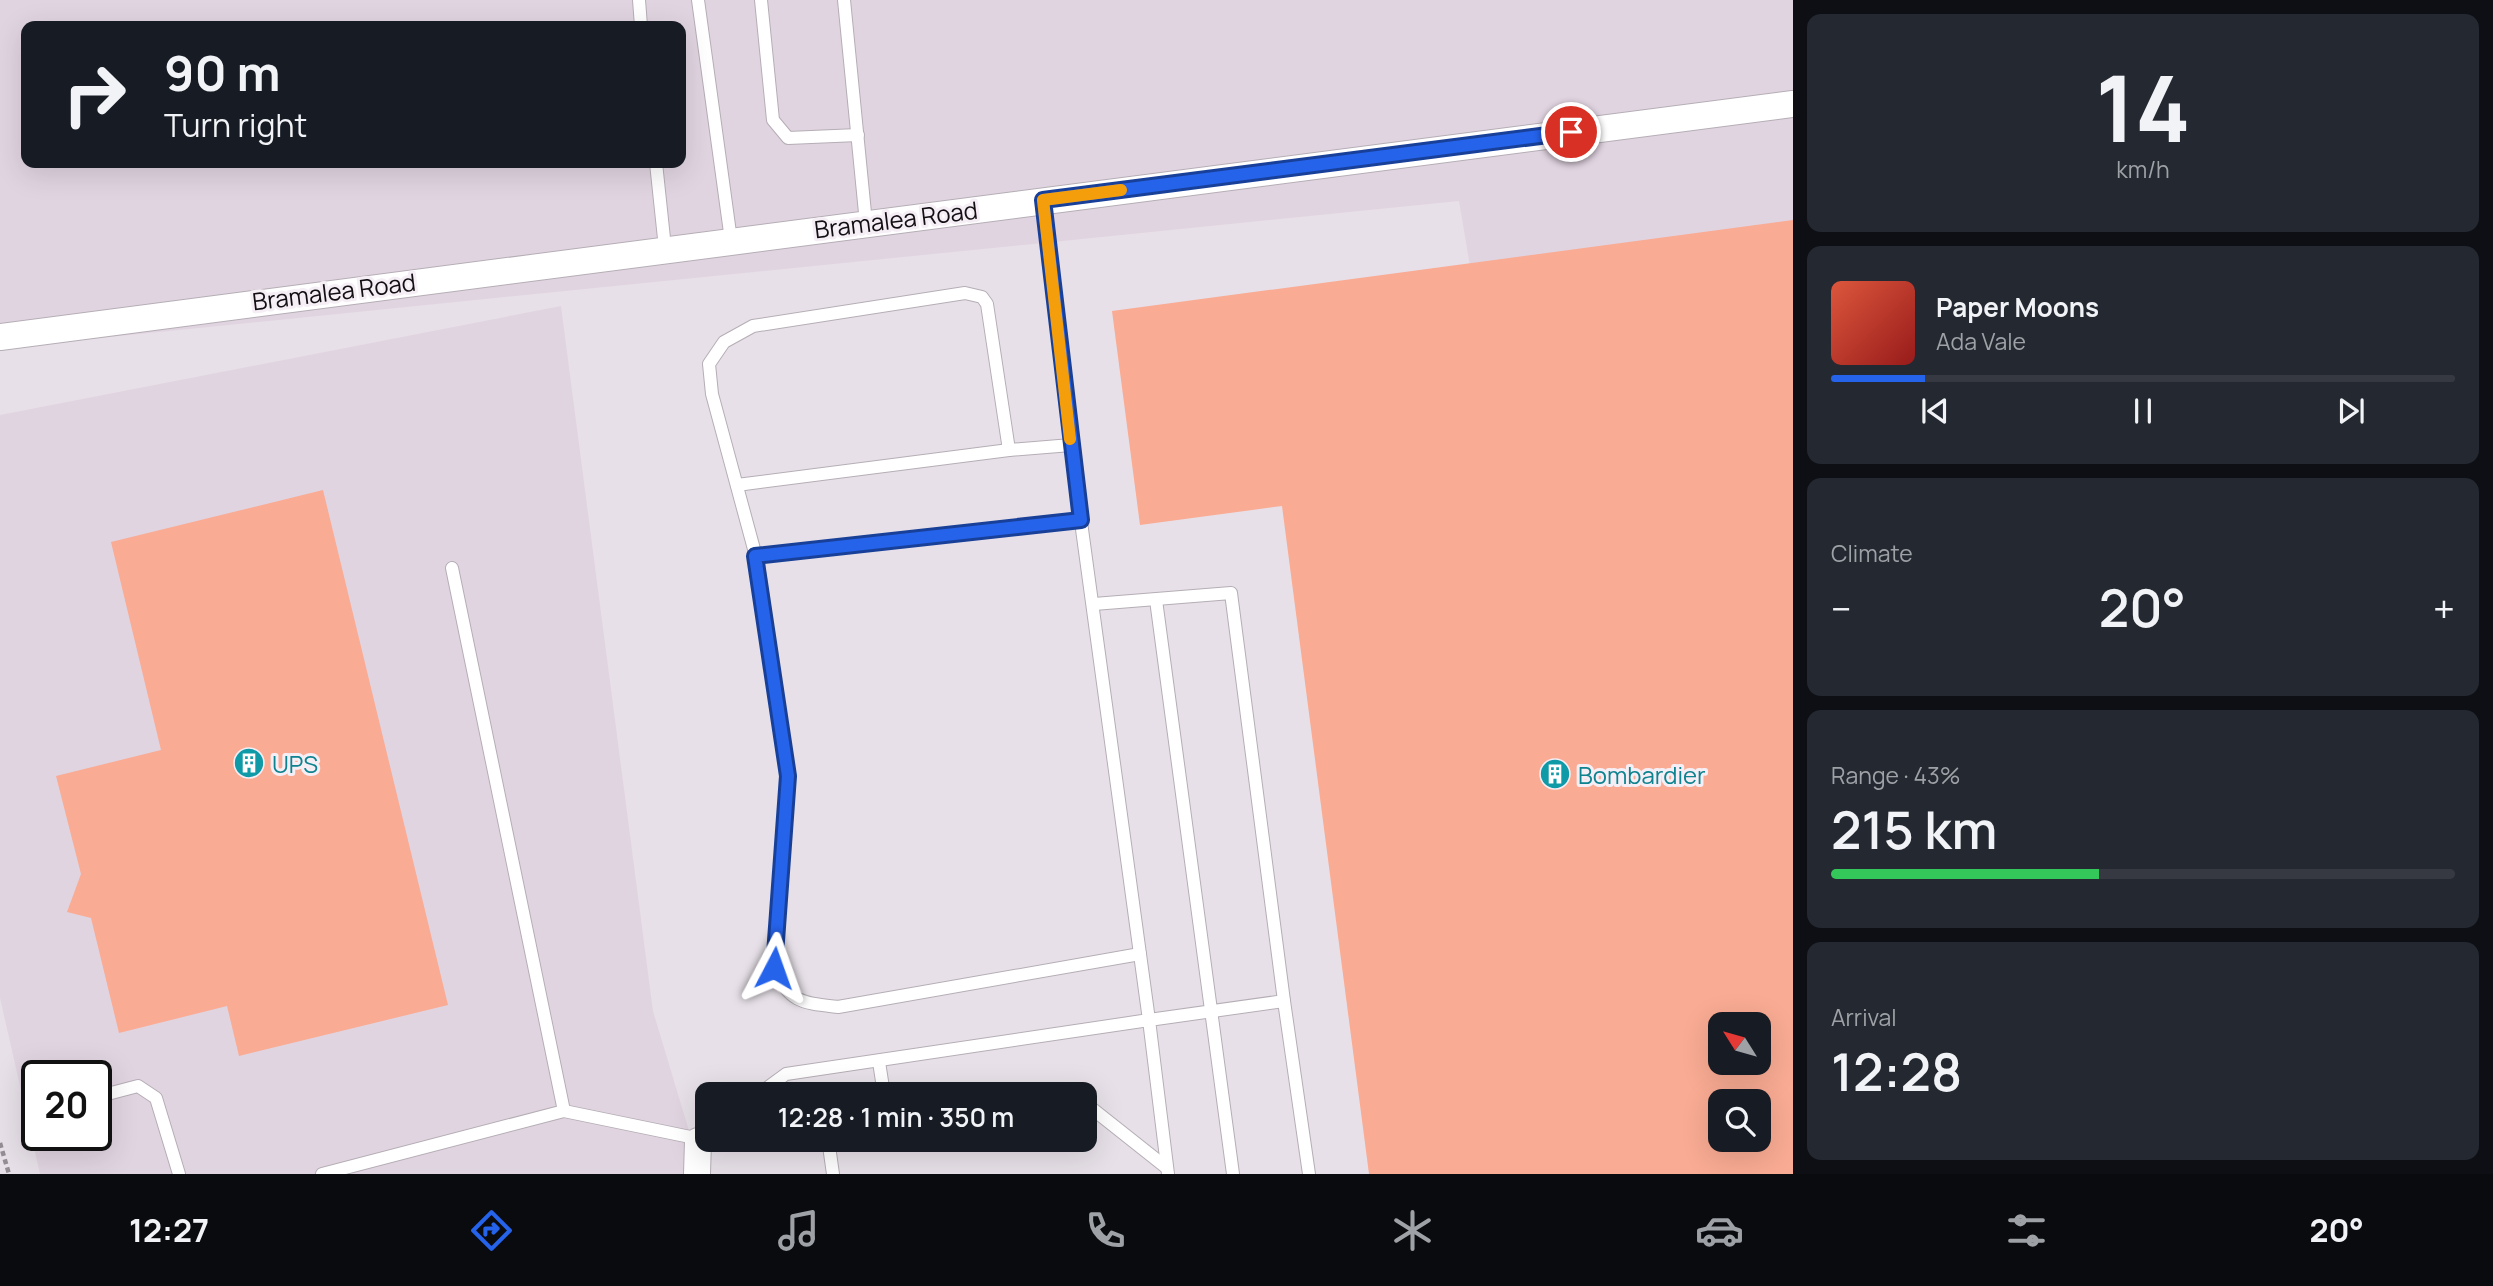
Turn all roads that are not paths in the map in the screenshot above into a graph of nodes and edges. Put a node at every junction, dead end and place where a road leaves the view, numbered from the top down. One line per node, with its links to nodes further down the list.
1 (639, 0): 5 (lane)
2 (698, 0): 11 (lane)
3 (761, 0): 7 (lane)
4 (844, 0): 7 (lane)
5 (641, 21)
6 (1793, 104): 9 (street, Bramalea Road)
7 (858, 135): 10 (lane)
8 (657, 168): 12 (lane)
9 (1043, 200): 10 (street, Bramalea Road); 14 (lane)
10 (866, 223): 11 (street, Bramalea Road)
11 (730, 240): 12 (street, Bramalea Road)
12 (665, 248): 13 (street, Bramalea Road)
13 (0, 337)
14 (1071, 445): 15 (lane); 17 (lane)
15 (1009, 450): 16 (lane); 16 (lane)
16 (737, 485): 18 (lane)
17 (1081, 520): 18 (lane); 21 (lane)
18 (755, 556): 22 (lane)
19 (452, 568): 30 (lane)
20 (1156, 600): 21 (lane); 23 (lane); 24 (lane)
21 (1094, 604): 22 (lane)
22 (1140, 954): 25 (lane)
23 (1284, 1002): 24 (lane); 41 (lane)
24 (1213, 1012): 25 (lane); 40 (lane)
25 (1149, 1020): 26 (lane); 35 (lane)
26 (879, 1062): 27 (lane); 28 (lane)
27 (775, 1082)
28 (882, 1082)
29 (112, 1093): 36 (lane)
30 (564, 1111): 32 (lane); 37 (lane)
31 (1097, 1113): 35 (lane)
32 (695, 1136)
33 (700, 1152): 38 (street)
34 (830, 1152): 39 (lane)
35 (1168, 1171)
36 (179, 1174)
37 (322, 1174)
38 (698, 1174)
39 (833, 1174)
40 (1233, 1174)
41 (1309, 1174)

